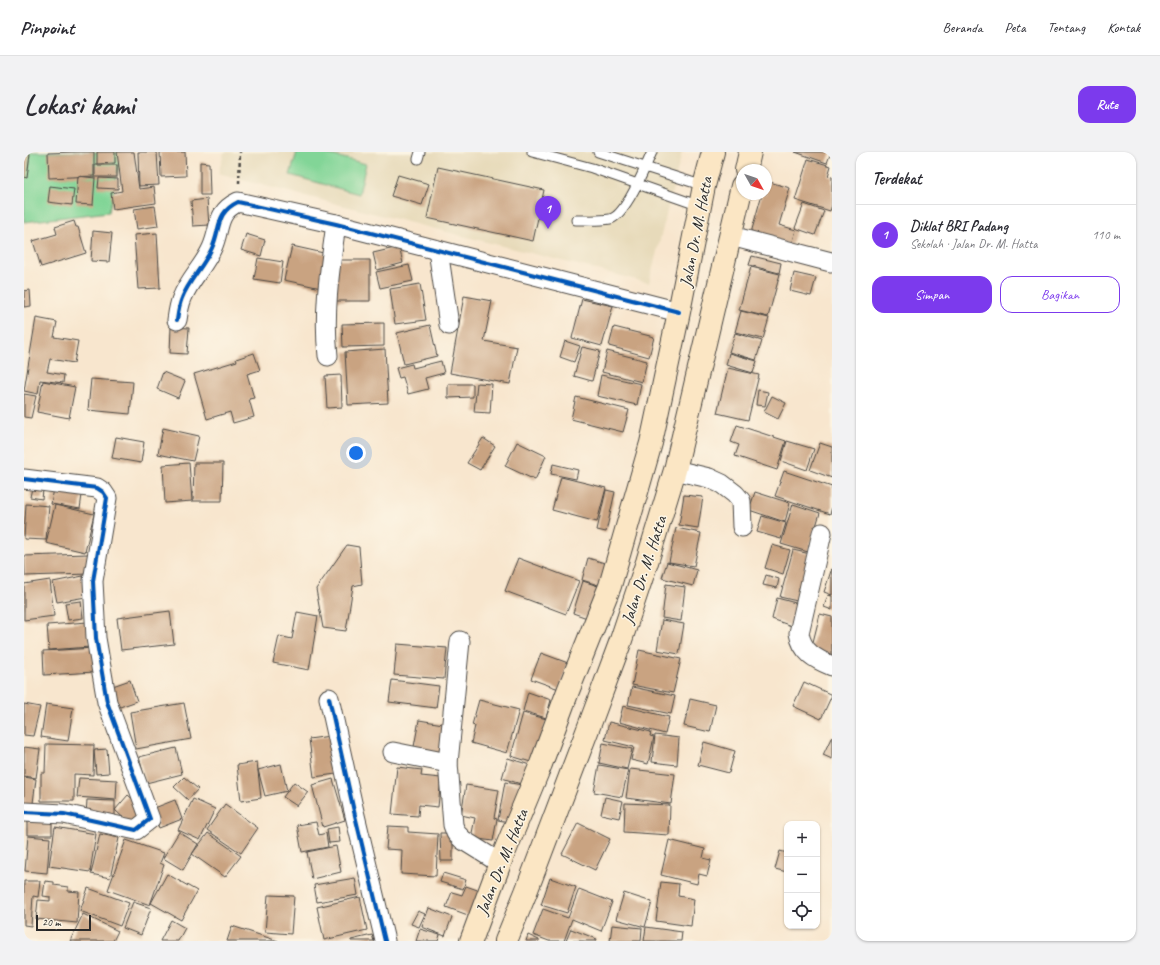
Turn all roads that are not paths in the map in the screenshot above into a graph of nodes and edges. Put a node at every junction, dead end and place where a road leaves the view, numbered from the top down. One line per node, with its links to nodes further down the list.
1 (532, 152): 8 (lane)
2 (597, 152): 7 (lane); 8 (lane)
3 (652, 152): 7 (lane)
4 (713, 152): 10 (main road, Jalan Dr. M. Hatta)
5 (750, 152): 6 (main road)
6 (747, 164)
7 (646, 166): 9 (lane); 10 (lane)
8 (592, 168): 9 (lane)
9 (638, 183): 10 (lane); 12 (lane)
10 (702, 196): 17 (main road, Jalan Dr. M. Hatta)
11 (739, 200): 14 (main road, Jalan Dr. M. Hatta)
12 (576, 220)
13 (336, 224): 15 (street); 18 (street); 20 (street)
14 (731, 236): 16 (street); 22 (main road, Jalan Dr. M. Hatta)
15 (438, 250): 17 (street); 19 (street)
16 (831, 262)
17 (679, 312): 21 (main road, Jalan Dr. M. Hatta)
18 (177, 320)
19 (449, 326)
20 (328, 356)
21 (651, 443): 22 (main road); 32 (main road, Jalan Dr. M. Hatta)
22 (678, 460): 24 (street); 35 (main road, Jalan Dr. M. Hatta)
23 (24, 479): 31 (street)
24 (742, 527)
25 (822, 533): 27 (street)
26 (460, 641): 30 (street)
27 (832, 666)
28 (329, 698): 33 (street)
29 (393, 752): 30 (street)
30 (448, 763): 32 (street)
31 (24, 812)
32 (500, 863): 34 (main road, Jalan Dr. M. Hatta)
33 (385, 941)
34 (471, 941)
35 (506, 941)

